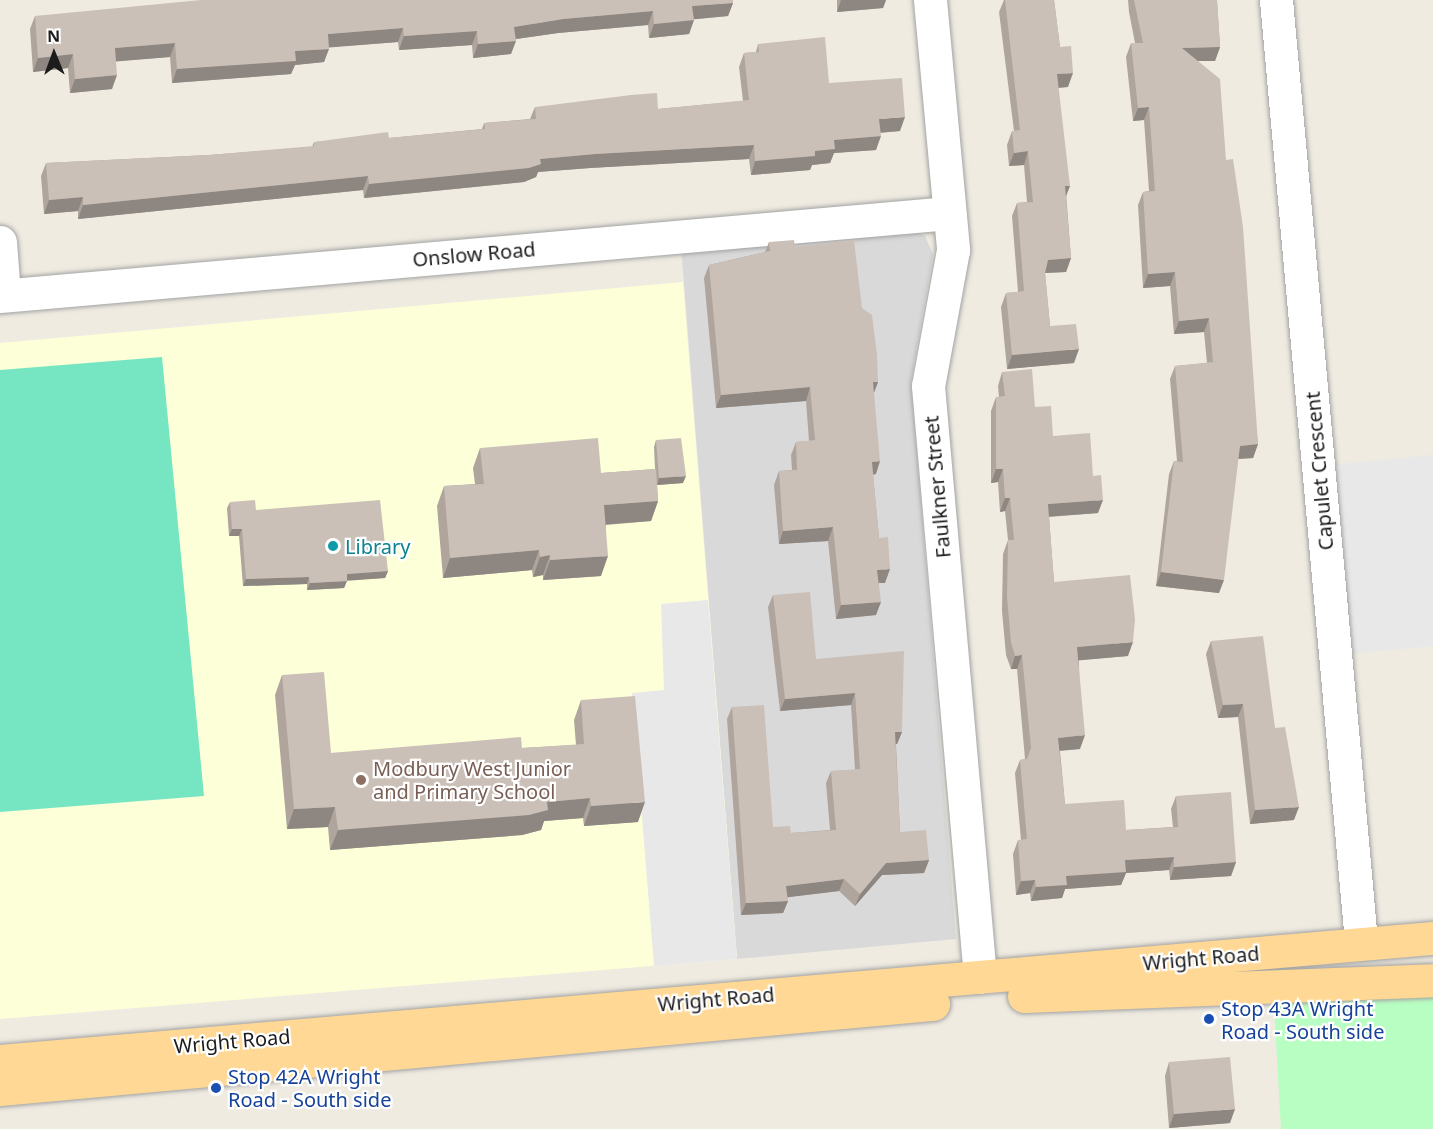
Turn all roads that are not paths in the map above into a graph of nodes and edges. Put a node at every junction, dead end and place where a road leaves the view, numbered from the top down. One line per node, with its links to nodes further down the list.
1 (930, 0): 3 (street, Faulkner Street)
2 (1276, 0): 7 (street, Capulet Crescent)
3 (949, 213): 5 (street, Onslow Road); 8 (street, Faulkner Street)
4 (0, 242): 5 (street)
5 (2, 295)
6 (1433, 938): 7 (main road, Wright Road)
7 (1362, 942): 8 (main road, Wright Road)
8 (980, 977): 10 (main road, Wright Road)
9 (1433, 980): 11 (main road, Wright Road)
10 (0, 1061)
11 (0, 1089)

